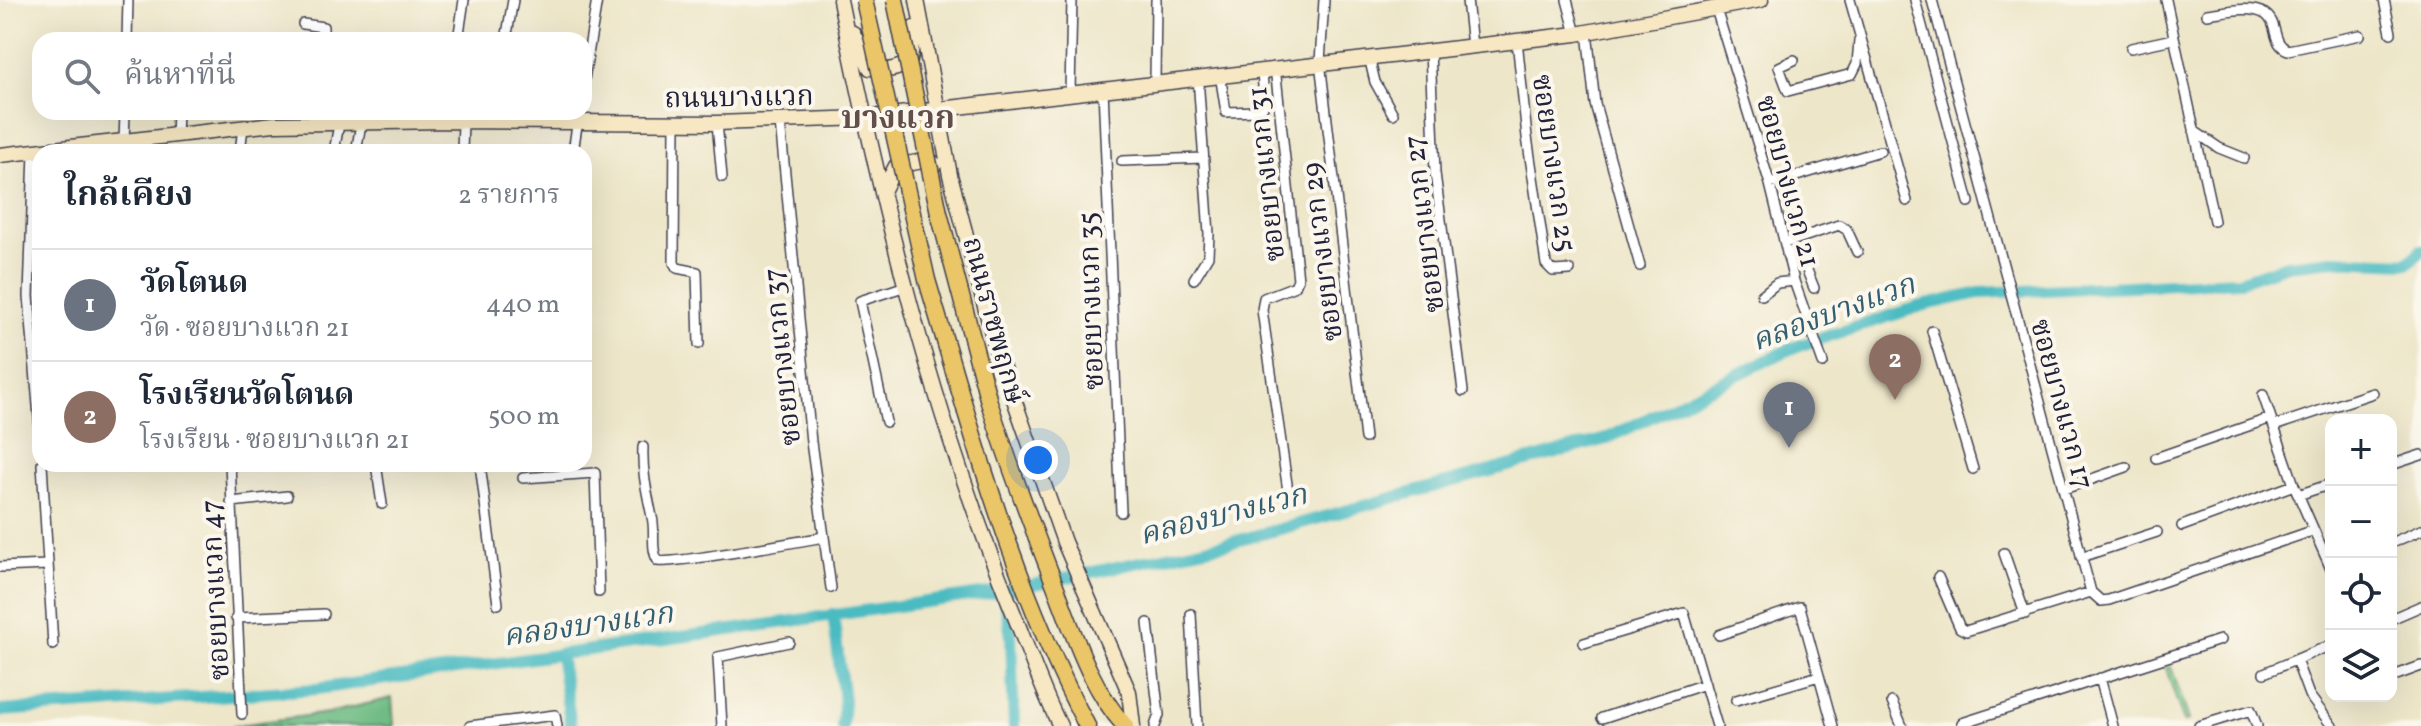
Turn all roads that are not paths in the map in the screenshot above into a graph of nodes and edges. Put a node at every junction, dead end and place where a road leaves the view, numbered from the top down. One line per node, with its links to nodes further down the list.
1 (128, 0): 24 (street)
2 (464, 0): 26 (street)
3 (513, 0): 27 (street)
4 (597, 0): 28 (street)
5 (840, 0): 8 (main road); 50 (main road)
6 (864, 0): 175 (main road, ถนนราชพฤกษ์, bridge)
7 (895, 0): 176 (main road, ถนนราชพฤกษ์, bridge)
8 (916, 0): 47 (main road, ถนนราชพฤกษ์)
9 (1072, 0): 46 (street)
10 (1156, 0): 44 (street)
11 (1467, 0): 35 (street)
12 (1567, 0): 29 (street)
13 (1761, 0): 21 (main road, ถนนบางแวก)
14 (1850, 0): 30 (street)
15 (1915, 0): 86 (street)
16 (1932, 0): 123 (street, ซอยบางแวก 17)
17 (2166, 0): 33 (street)
18 (2384, 0): 31 (street)
19 (1322, 1): 40 (street, ซอยบางแวก 29)
20 (2236, 5): 22 (street); 32 (street)
21 (1716, 9): 29 (main road, ถนนบางแวก); 83 (street, ซอยบางแวก 21)
22 (2207, 14)
23 (303, 24): 25 (street)
24 (127, 32)
25 (323, 32)
26 (459, 32)
27 (507, 32)
28 (592, 32)
29 (1582, 33): 34 (main road, ถนนบางแวก); 92 (street)
30 (1859, 33): 39 (street); 85 (street)
31 (2391, 33)
32 (2360, 35)
33 (2173, 39): 36 (street); 66 (street)
34 (1517, 40): 35 (main road, ถนนบางแวก); 93 (street, ซอยบางแวก 25)
35 (1472, 46): 37 (main road, ถนนบางแวก)
36 (2131, 48)
37 (1430, 50): 38 (main road, ถนนบางแวก); 103 (street, ซอยบางแวก 27)
38 (1369, 57): 40 (main road, ถนนบางแวก); 48 (street)
39 (1794, 60)
40 (1320, 62): 41 (main road, ถนนบางแวก); 108 (street, ซอยบางแวก 29)
41 (1268, 68): 42 (main road, ถนนบางแวก); 42 (street); 125 (street, ซอยบางแวก 31)
42 (1220, 74): 43 (main road, ถนนบางแวก)
43 (1198, 77): 44 (main road, ถนนบางแวก); 78 (street)
44 (1155, 82): 45 (main road, ถนนบางแวก)
45 (1103, 89): 46 (main road, ถนนบางแวก); 129 (street, ซอยบางแวก 35)
46 (1070, 92): 47 (main road, ถนนบางแวก)
47 (936, 111): 50 (main road, ถนนบางแวก); 81 (main road, ถนนราชพฤกษ์)
48 (1393, 114)
49 (592, 118): 61 (main road, ถนนบางแวก)
50 (865, 118): 60 (main road, ถนนบางแวก); 84 (main road)
51 (126, 120): 68 (street)
52 (177, 120): 67 (street)
53 (298, 120): 65 (main road, ถนนบางแวก)
54 (322, 120): 63 (main road, ถนนบางแวก)
55 (403, 120): 64 (main road, ถนนบางแวก)
56 (457, 120): 59 (main road, ถนนบางแวก)
57 (475, 120): 59 (main road, ถนนบางแวก)
58 (578, 120): 74 (street)
59 (463, 122): 73 (street)
60 (780, 122): 62 (main road, ถนนบางแวก); 134 (street, ซอยบางแวก 37)
61 (675, 123): 62 (main road, ถนนบางแวก); 101 (street)
62 (717, 123): 82 (street)
63 (339, 124): 64 (main road, ถนนบางแวก); 71 (street)
64 (361, 124): 72 (street)
65 (243, 127): 67 (main road, ถนนบางแวก); 70 (street)
66 (2194, 131): 79 (street); 88 (street)
67 (176, 136): 69 (main road, ถนนบางแวก)
68 (131, 144)
69 (140, 144)
70 (241, 144)
71 (335, 144)
72 (357, 144)
73 (462, 144)
74 (574, 144)
75 (1880, 151): 83 (street)
76 (32, 152): 77 (main road, ถนนบางแวก)
77 (0, 155)
78 (1203, 158): 80 (street); 94 (street)
79 (2244, 158)
80 (1122, 161)
81 (950, 175): 84 (main road); 177 (main road, ถนนราชพฤกษ์)
82 (722, 177)
83 (1770, 184): 89 (street, ซอยบางแวก 21)
84 (882, 193): 96 (main road)
85 (1907, 201)
86 (1969, 202)
87 (32, 210): 100 (street)
88 (2214, 221)
89 (1785, 243): 90 (street); 91 (street, ซอยบางแวก 21)
90 (1857, 252)
91 (1787, 255): 95 (street, ซอยบางแวก 21); 97 (street)
92 (1640, 266)
93 (1570, 270)
94 (1194, 279)
95 (1794, 281): 98 (street); 102 (street, ซอยบางแวก 21)
96 (906, 286): 106 (street); 174 (main road)
97 (1814, 288)
98 (1762, 295)
99 (1932, 331): 114 (street)
100 (32, 333)
101 (699, 344)
102 (1823, 363)
103 (1463, 391)
104 (2373, 393): 107 (street)
105 (2263, 395): 107 (street)
106 (886, 422)
107 (2272, 422): 111 (street); 124 (street)
108 (1365, 438)
109 (643, 447): 134 (street)
110 (2421, 455): 112 (street)
111 (2156, 458)
112 (2397, 463)
113 (2126, 467): 123 (street)
114 (1973, 469)
115 (42, 472): 139 (street)
116 (230, 472): 127 (street, ซอยบางแวก 47)
117 (377, 472): 128 (street)
118 (481, 472): 145 (street)
119 (559, 472): 121 (street)
120 (592, 472): 143 (street)
121 (523, 478)
122 (2325, 485): 124 (street)
123 (2064, 489): 137 (street, ซอยบางแวก 17)
124 (2296, 490): 130 (street); 132 (street)
125 (1288, 491)
126 (287, 496): 127 (street)
127 (231, 502): 151 (street, ซอยบางแวก 47)
128 (382, 504)
129 (1121, 512)
130 (2182, 526)
131 (2421, 530): 135 (street)
132 (2312, 531): 138 (street); 144 (street)
133 (2157, 532): 137 (street)
134 (824, 537): 142 (street, ซอยบางแวก 37)
135 (2397, 540)
136 (2004, 553): 149 (street)
137 (2081, 557): 144 (street, ซอยบางแวก 17)
138 (2326, 558)
139 (48, 565): 140 (street); 157 (street)
140 (0, 567)
141 (1938, 577): 149 (street)
142 (831, 588)
143 (599, 592)
144 (2091, 592): 149 (street)
145 (498, 604)
146 (2421, 606): 150 (street)
147 (324, 614): 151 (street)
148 (1191, 614): 179 (street)
149 (2025, 614)
150 (2397, 616)
151 (236, 618): 168 (street, ซอยบางแวก 47)
152 (1148, 623): 178 (street)
153 (1719, 635): 163 (street)
154 (2220, 640): 164 (street)
155 (789, 642): 173 (street)
156 (1584, 643): 165 (street)
157 (53, 645)
158 (2325, 648): 159 (street)
159 (2296, 660): 161 (street); 186 (street)
160 (2421, 666): 162 (street)
161 (2264, 673)
162 (2397, 675)
163 (1819, 676): 166 (street); 181 (street)
164 (2100, 678): 170 (street); 183 (street)
165 (1705, 684): 169 (street); 180 (street)
166 (1736, 700)
167 (1892, 702): 182 (street)
168 (242, 714)
169 (1602, 718)
170 (1962, 723)
171 (470, 726): 172 (street)
172 (557, 726)
173 (722, 726)
174 (1060, 726)
175 (1087, 726)
176 (1125, 726)
177 (1133, 726)
178 (1155, 726)
179 (1197, 726)
180 (1717, 726)
181 (1833, 726)
182 (1902, 726)
183 (2113, 726)
184 (2199, 726): 185 (street)
185 (2257, 726)
186 (2332, 726)

